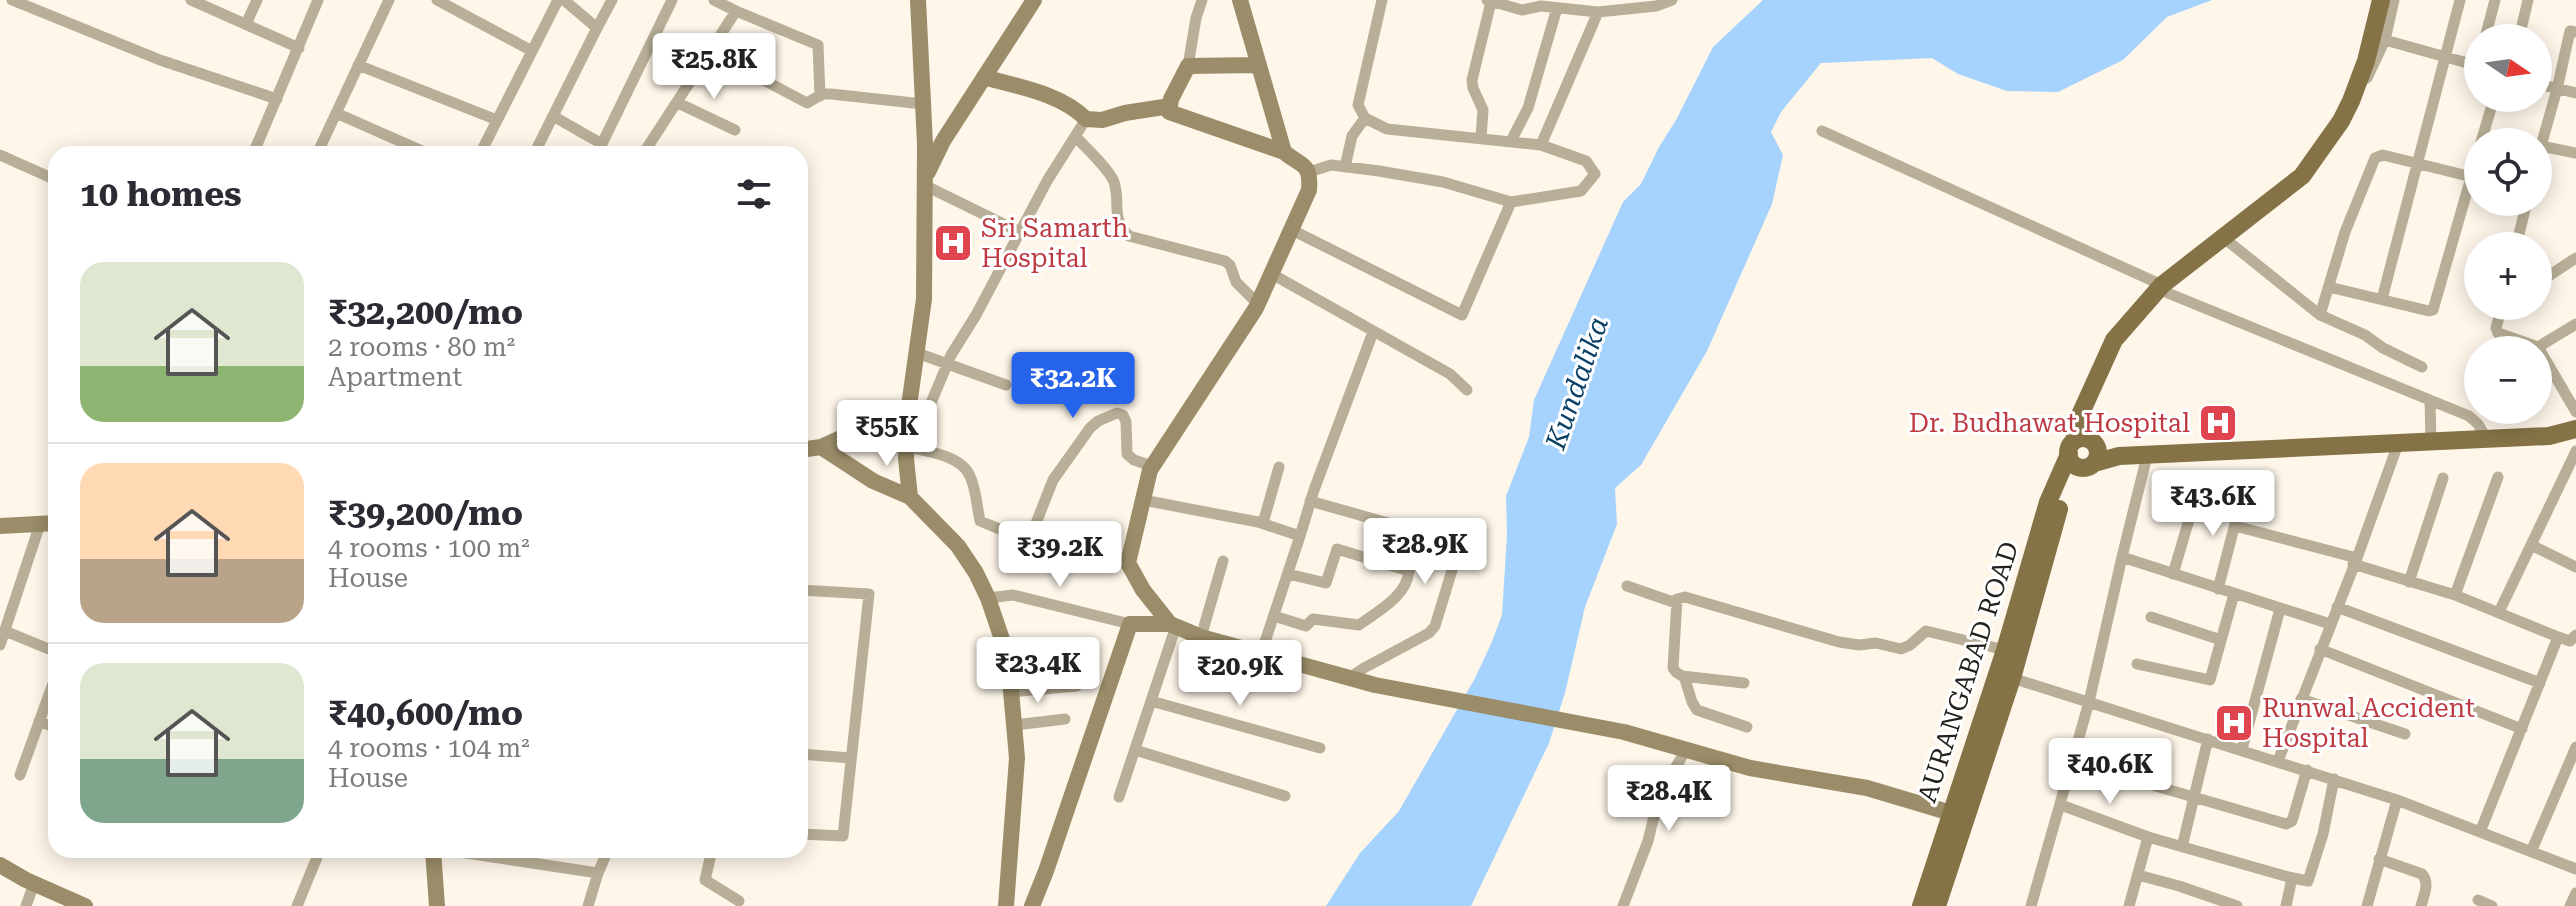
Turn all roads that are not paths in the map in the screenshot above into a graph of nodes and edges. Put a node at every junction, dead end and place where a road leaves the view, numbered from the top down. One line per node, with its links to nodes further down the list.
1 (12, 0): 27 (street)
2 (51, 0): 27 (street)
3 (191, 0): 29 (street)
4 (257, 0): 29 (street)
5 (318, 0): 35 (street)
6 (389, 0): 40 (street)
7 (437, 0): 36 (street)
8 (558, 0): 36 (street)
9 (564, 0): 32 (street)
10 (612, 0): 32 (street)
11 (672, 0): 71 (street)
12 (714, 0): 26 (street)
13 (918, 0): 51 (main road)
14 (1034, 0): 43 (main road)
15 (1202, 0): 42 (street)
16 (1240, 0): 41 (main road)
17 (1382, 0): 55 (street)
18 (1672, 0): 24 (street)
19 (2460, 0): 38 (street)
20 (2495, 0): 30 (street)
21 (2528, 0): 31 (street)
22 (1489, 1): 25 (street); 62 (street)
23 (2385, 1): 34 (street); 49 (main road, AURANGABAD ROAD)
24 (1653, 3): 28 (street)
25 (1557, 8): 28 (street); 63 (street)
26 (736, 11): 37 (street); 47 (street)
27 (42, 12): 48 (street)
28 (1598, 12): 64 (street)
29 (246, 24): 35 (street)
30 (2489, 24)
31 (2522, 24)
32 (597, 28): 54 (street)
33 (2576, 32): 45 (street)
34 (2385, 40): 38 (street); 49 (street)
35 (299, 48): 48 (street)
36 (532, 51): 57 (street)
37 (709, 51): 47 (street); 50 (street)
38 (2445, 57): 39 (street); 77 (street)
39 (2464, 62)
40 (358, 65): 53 (street); 57 (street)
41 (1259, 65): 42 (main road); 73 (main road)
42 (1188, 66): 52 (main road)
43 (984, 77): 56 (main road); 82 (main road)
44 (2552, 88): 45 (street)
45 (2557, 89): 46 (street); 58 (street)
46 (2576, 93)
47 (824, 95): 51 (street)
48 (277, 99): 65 (street)
49 (2351, 101): 87 (main road, AURANGABAD ROAD)
50 (678, 103): 59 (street); 72 (street)
51 (923, 104): 82 (main road)
52 (1170, 106): 56 (main road); 73 (main road)
53 (336, 113): 66 (street); 67 (street)
54 (553, 116): 69 (street); 70 (street)
55 (1365, 118): 62 (street); 78 (street)
56 (1086, 119): 61 (street)
57 (497, 120): 68 (street)
58 (2546, 128)
59 (735, 130)
60 (1822, 131): 91 (street)
61 (1076, 137): 86 (street); 94 (street)
62 (1481, 138): 63 (street)
63 (1511, 141): 64 (street)
64 (1541, 145): 83 (street)
65 (256, 146)
66 (322, 146)
67 (411, 146)
68 (484, 146)
69 (538, 146)
70 (596, 146)
71 (601, 146)
72 (648, 146)
73 (1284, 152): 79 (main road)
74 (2552, 152): 75 (street)
75 (2576, 153)
76 (0, 155): 81 (street)
77 (2417, 163): 80 (street); 92 (street); 93 (street)
78 (1345, 167): 79 (street); 83 (street)
79 (1309, 172): 85 (main road)
80 (2464, 175)
81 (48, 176)
82 (924, 182): 86 (street); 101 (main road)
83 (1511, 202): 85 (street)
84 (2464, 205): 93 (street)
85 (1292, 230): 89 (main road)
86 (1020, 232): 102 (street)
87 (2224, 238): 91 (main road, AURANGABAD ROAD); 95 (street)
88 (2576, 258): 90 (street)
89 (1272, 274): 94 (main road); 98 (street)
90 (2552, 274)
91 (2160, 287): 107 (street); 117 (main road, AURANGABAD ROAD)
92 (2329, 287): 93 (street); 95 (street)
93 (2382, 299)
94 (1257, 303): 120 (main road)
95 (2320, 315): 103 (street)
96 (2498, 320): 99 (street)
97 (2576, 324): 100 (street)
98 (1373, 332): 106 (street); 128 (street)
99 (2507, 336)
100 (2552, 339)
101 (917, 353): 102 (street); 109 (main road)
102 (948, 363): 105 (street); 109 (street)
103 (2422, 367)
104 (2552, 371): 108 (street)
105 (1006, 385)
106 (1467, 390)
107 (2430, 400): 111 (street); 112 (street)
108 (2576, 412)
109 (908, 421): 114 (main road); 115 (main road)
110 (2574, 432): 111 (main road)
111 (2486, 438): 112 (main road)
112 (2431, 442): 113 (main road)
113 (2398, 444): 119 (main road); 140 (street)
114 (821, 447): 116 (main road); 125 (main road)
115 (906, 447): 125 (main road); 135 (street)
116 (808, 449)
117 (2083, 451): 119 (main road); 170 (main road, AURANGABAD ROAD); 174 (main road, AURANGABAD ROAD)
118 (2576, 451): 136 (street)
119 (2147, 456): 138 (street)
120 (1152, 466): 127 (main road); 135 (street)
121 (1279, 467): 129 (street)
122 (2498, 477): 151 (street)
123 (2443, 478): 145 (street)
124 (2196, 496): 144 (street)
125 (910, 497): 152 (main road)
126 (2242, 497): 133 (street)
127 (1143, 500): 129 (street); 141 (main road)
128 (1310, 501): 130 (street); 134 (street)
129 (1263, 523): 134 (street)
130 (1388, 523)
131 (48, 524): 132 (main road); 162 (street)
132 (0, 526)
133 (2235, 526): 140 (street); 147 (street)
134 (1300, 536): 143 (street)
135 (1029, 541): 141 (street)
136 (2531, 545): 142 (street); 156 (street)
137 (1457, 554): 175 (street)
138 (2122, 557): 144 (street); 183 (street)
139 (1223, 561): 164 (street)
140 (2355, 561): 145 (street); 154 (street)
141 (1128, 563): 149 (main road)
142 (2576, 567)
143 (1288, 574): 157 (street); 157 (street)
144 (2173, 574): 147 (street)
145 (2409, 582): 151 (street)
146 (1627, 586): 153 (street)
147 (2218, 589): 150 (street)
148 (808, 590): 198 (street)
149 (1143, 590): 159 (main road); 161 (main road)
150 (2234, 594): 155 (street); 166 (street)
151 (2455, 595): 156 (street)
152 (988, 598): 159 (street); 179 (main road)
153 (1676, 603): 170 (street); 173 (street)
154 (2337, 607): 160 (street); 177 (street)
155 (2280, 609): 160 (street); 194 (street)
156 (2499, 612): 165 (street)
157 (1274, 616): 171 (street)
158 (2151, 617): 166 (street)
159 (1130, 624): 161 (main road); 236 (main road)
160 (2330, 624): 169 (street)
161 (1173, 625): 164 (main road); 182 (street)
162 (5, 631): 167 (street); 168 (street)
163 (2576, 635): 165 (street)
164 (1201, 637): 171 (main road)
165 (2558, 637): 177 (street)
166 (2221, 640): 172 (street)
167 (0, 645)
168 (48, 649)
169 (2320, 649): 181 (street); 189 (street)
170 (2005, 650): 174 (main road, AURANGABAD ROAD)
171 (1261, 654): 175 (main road)
172 (2137, 664)
173 (1684, 676): 176 (street); 188 (street)
174 (2004, 676): 183 (street); 209 (main road, AURANGABAD ROAD); 239 (main road, AURANGABAD ROAD)
175 (1349, 678): 196 (main road)
176 (1744, 683)
177 (2540, 683): 189 (street)
178 (1077, 686): 179 (street)
179 (1011, 692): 187 (main road)
180 (48, 697): 185 (street)
181 (2301, 699): 190 (street); 199 (street)
182 (1151, 701): 193 (street); 195 (street)
183 (2089, 702): 191 (street); 208 (street)
184 (1065, 719): 187 (street)
185 (39, 721): 186 (street); 202 (street)
186 (48, 725)
187 (1015, 725): 235 (main road)
188 (1747, 727)
189 (2522, 729): 210 (street)
190 (2405, 734)
191 (2208, 739): 194 (street); 206 (street)
192 (2576, 747): 214 (street)
193 (1320, 748)
194 (2242, 749): 199 (street)
195 (1135, 750): 204 (street); 205 (street)
196 (1686, 750): 209 (main road); 237 (street)
197 (808, 755): 198 (street)
198 (851, 758): 211 (street)
199 (2278, 761): 201 (street)
200 (2101, 770): 206 (street)
201 (2307, 770): 203 (street); 206 (street)
202 (20, 775)
203 (2334, 779): 207 (street); 225 (street)
204 (1285, 796)
205 (1119, 797)
206 (2194, 797): 213 (street)
207 (2397, 800): 210 (street); 220 (street)
208 (2061, 805): 212 (street); 240 (street)
209 (1951, 813): 238 (main road, AURANGABAD ROAD)
210 (2480, 832): 214 (street)
211 (808, 834)
212 (2148, 837): 213 (street); 224 (street)
213 (2182, 847): 225 (street)
214 (2531, 852): 222 (street)
215 (317, 858): 232 (street)
216 (434, 858): 233 (main road)
217 (499, 858): 223 (street)
218 (605, 858): 223 (street)
219 (710, 858): 229 (street)
220 (2379, 859): 244 (street); 245 (street)
221 (0, 865): 226 (main road)
222 (2576, 869)
223 (598, 873): 234 (street)
224 (2138, 875): 241 (street); 242 (street)
225 (2288, 877): 243 (street)
226 (34, 884): 230 (street); 231 (main road)
227 (2576, 893): 247 (street)
228 (2478, 900): 246 (street)
229 (739, 901)
230 (26, 906)
231 (85, 906)
232 (297, 906)
233 (437, 906)
234 (588, 906)
235 (1006, 906)
236 (1032, 906)
237 (1623, 906)
238 (1921, 906)
239 (1937, 906)
240 (2031, 906)
241 (2129, 906)
242 (2237, 906)
243 (2286, 906)
244 (2367, 906)
245 (2421, 906)
246 (2492, 906)
247 (2570, 906)

